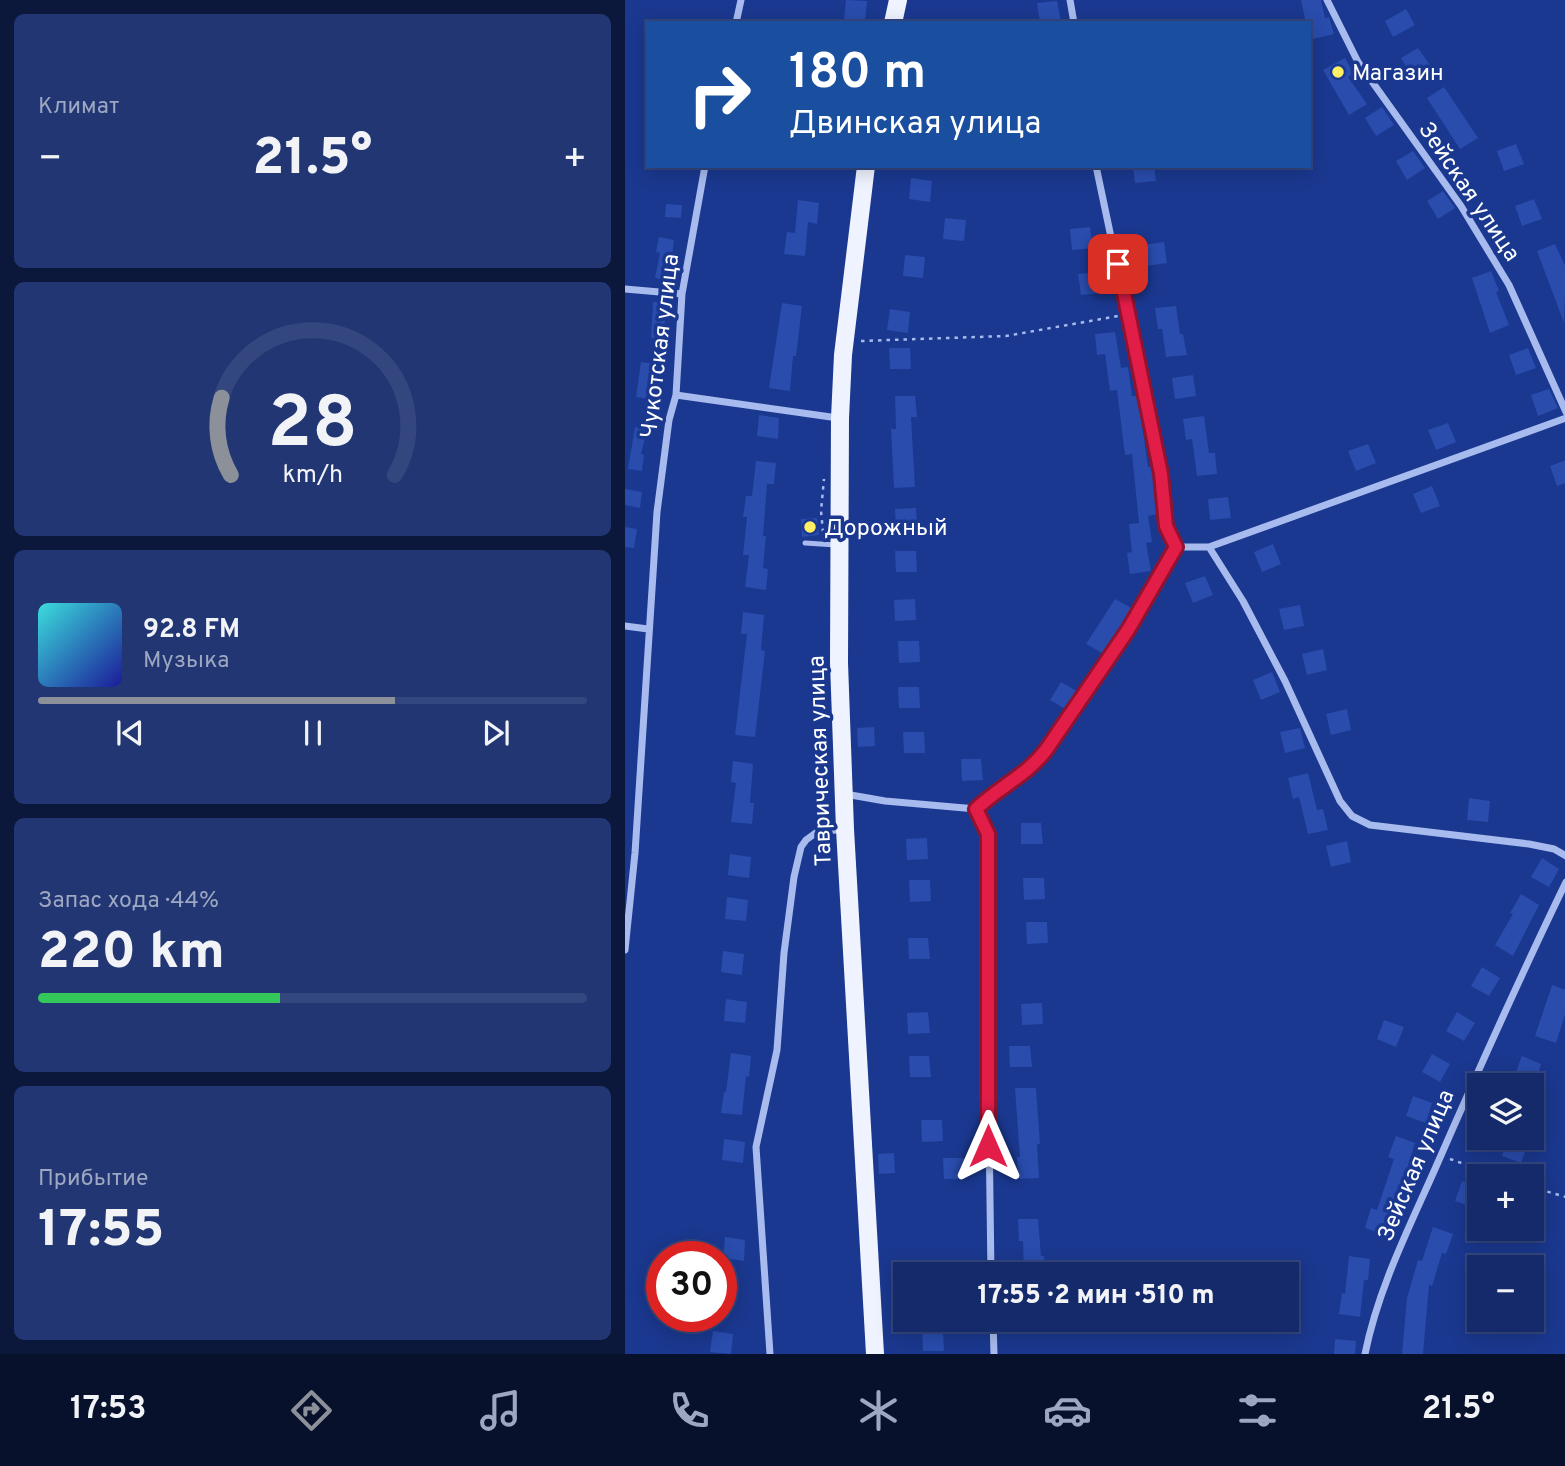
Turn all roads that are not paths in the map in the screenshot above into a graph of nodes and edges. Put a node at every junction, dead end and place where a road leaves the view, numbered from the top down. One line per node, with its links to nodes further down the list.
1 (741, 0): 5 (street)
2 (897, 0): 6 (main road)
3 (1070, 0): 7 (street)
4 (1327, 0): 14 (street, Зейская улица)
5 (736, 21)
6 (893, 21)
7 (1074, 21)
8 (705, 168): 12 (street, Чукотская улица)
9 (866, 168): 15 (main road, Таврическая улица)
10 (1096, 168): 19 (street)
11 (625, 289): 12 (street)
12 (682, 294): 13 (street, Чукотская улица)
13 (676, 395): 15 (street); 22 (street, Чукотская улица)
14 (1565, 412)
15 (840, 418): 18 (main road, Таврическая улица)
16 (1565, 418): 20 (street)
17 (805, 543): 18 (lane)
18 (839, 545): 23 (main road, Таврическая улица)
19 (1176, 547): 20 (street); 24 (street)
20 (1209, 547): 26 (street)
21 (625, 626): 22 (street)
22 (648, 629): 28 (street, Чукотская улица)
23 (844, 794): 24 (street); 25 (main road, Таврическая улица)
24 (976, 809): 29 (street)
25 (845, 829): 31 (street); 32 (main road, Таврическая улица)
26 (1565, 856)
27 (1565, 882): 34 (street, Зейская улица)
28 (625, 950)
29 (991, 1262)
30 (993, 1332): 33 (street)
31 (770, 1354)
32 (875, 1354)
33 (994, 1354)
34 (1365, 1354)

